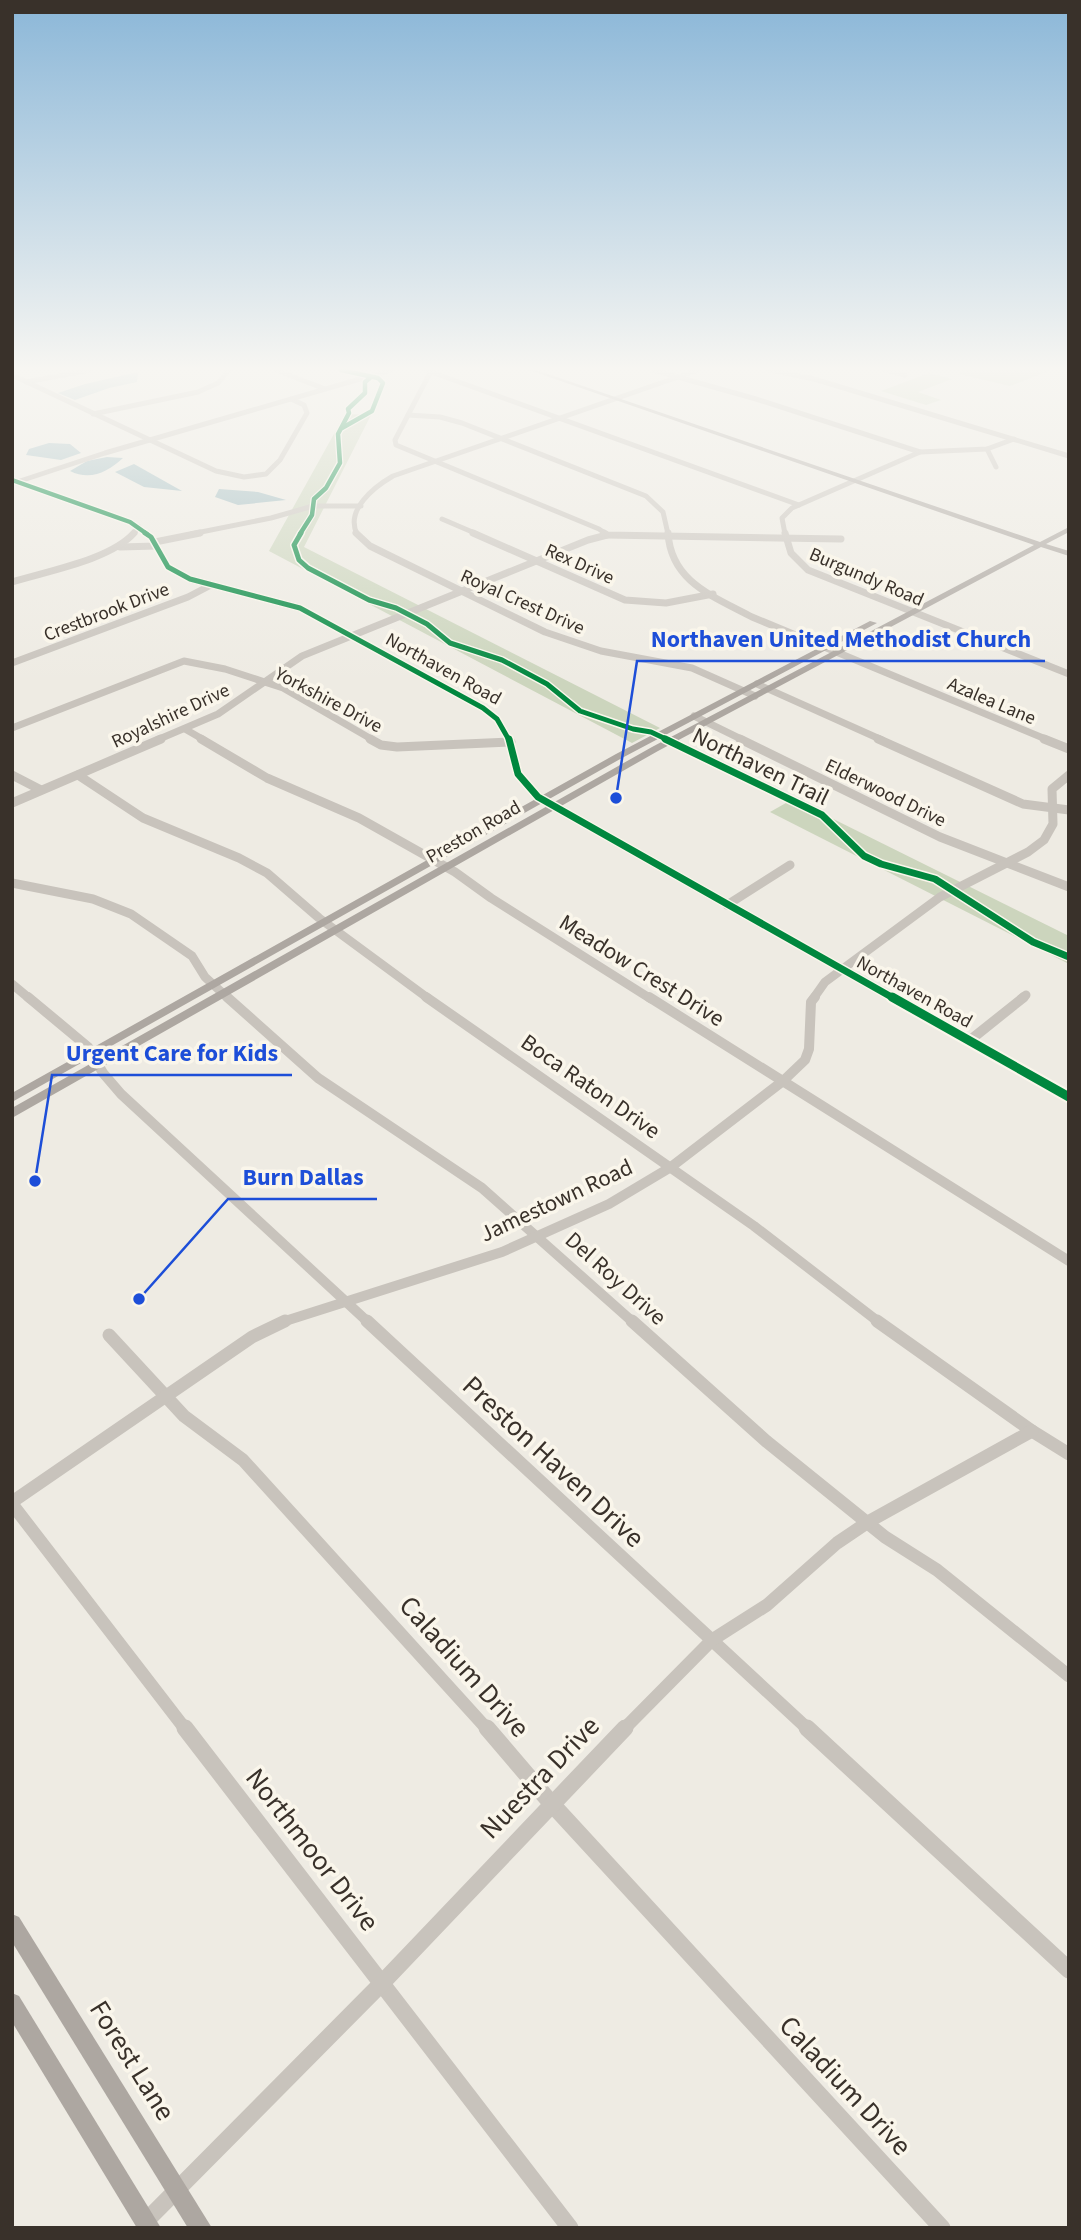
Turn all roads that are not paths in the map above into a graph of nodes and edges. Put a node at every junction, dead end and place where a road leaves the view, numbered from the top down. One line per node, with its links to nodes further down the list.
1 (37, 475): 11 (street)
2 (244, 475): 3 (street)
3 (262, 475)
4 (400, 475): 13 (street)
5 (467, 475): 18 (street)
6 (590, 475): 19 (street, Azalea Lane)
7 (715, 475): 12 (street)
8 (845, 475): 10 (main road)
9 (868, 475): 10 (street)
10 (858, 479): 12 (street); 22 (main road)
11 (15, 481): 16 (street, Northaven Road)
12 (799, 505): 20 (street)
13 (361, 506): 23 (street); 33 (street, Royal Crest Drive)
14 (442, 519): 27 (street, Rex Drive)
15 (1069, 521): 22 (main road, Preston Road)
16 (139, 527): 23 (street, Northaven Road); 24 (street)
17 (1069, 529): 22 (main road, Preston Road)
18 (607, 535): 19 (street); 27 (street, Royalshire Drive)
19 (670, 537): 20 (street); 35 (street, Azalea Lane)
20 (787, 538): 21 (street); 36 (street, Burgundy Road)
21 (841, 539)
22 (1038, 541): 25 (main road); 26 (main road); 28 (main road, Preston Road); 29 (main road, Preston Road)
23 (155, 544): 24 (street); 31 (street, Northaven Road)
24 (115, 547): 30 (street)
25 (1069, 548)
26 (1069, 554)
27 (536, 561): 33 (street, Royalshire Drive); 35 (street, Rex Drive)
28 (968, 574): 29 (main road); 32 (main road, Preston Road)
29 (979, 577): 34 (main road, Preston Road)
30 (12, 582)
31 (209, 586): 38 (street, Northaven Road); 41 (street, Crestbrook Drive)
32 (939, 589): 34 (main road); 36 (main road, Preston Road)
33 (462, 592): 38 (street, Royalshire Drive); 46 (street, Royal Crest Drive)
34 (949, 593): 37 (main road, Preston Road)
35 (712, 594): 39 (street, Azalea Lane)
36 (903, 608): 37 (street, Burgundy Road); 39 (main road, Preston Road)
37 (913, 612): 40 (main road, Preston Road); 42 (street, Burgundy Road)
38 (352, 636): 43 (street, Royalshire Drive); 52 (street, Northaven Road)
39 (827, 648): 40 (street, Azalea Lane); 44 (main road, Preston Road)
40 (837, 652): 45 (main road, Preston Road); 55 (street, Azalea Lane)
41 (12, 663)
42 (1069, 674)
43 (266, 682): 50 (street, Yorkshire Drive); 51 (street, Royalshire Drive); 52 (street, Yorkshire Drive)
44 (757, 684): 45 (street); 46 (main road, Preston Road)
45 (768, 689): 47 (main road, Preston Road); 63 (street)
46 (744, 691): 47 (street, Royal Crest Drive); 48 (main road, Preston Road)
47 (755, 696): 49 (main road, Preston Road)
48 (694, 716): 49 (street, Elderwood Drive); 53 (main road, Preston Road)
49 (705, 722): 54 (main road, Preston Road); 66 (street, Elderwood Drive)
50 (12, 728)
51 (185, 729): 57 (street, Royalshire Drive); 65 (street, Meadow Crest Drive)
52 (511, 742): 60 (street, Northaven Road)
53 (644, 743): 54 (main road); 60 (main road, Preston Road)
54 (655, 749): 62 (main road, Preston Road)
55 (1069, 750)
56 (12, 775): 59 (street)
57 (78, 775): 59 (street, Royalshire Drive); 72 (street, Boca Raton Drive)
58 (1069, 775): 63 (street, Jamestown Road)
59 (41, 790): 61 (street, Royalshire Drive)
60 (543, 800): 62 (street, Northaven Road); 65 (main road, Preston Road)
61 (12, 803)
62 (555, 806): 68 (main road, Preston Road); 71 (street, Northaven Road)
63 (1051, 808): 64 (street); 66 (street, Jamestown Road)
64 (1069, 810)
65 (435, 861): 68 (street, Meadow Crest Drive); 72 (main road, Preston Road)
66 (1006, 863): 70 (street, Elderwood Drive); 74 (street, Jamestown Road)
67 (790, 865): 71 (street)
68 (447, 867): 73 (main road, Preston Road); 81 (street, Meadow Crest Drive)
69 (12, 883): 76 (street, Del Roy Drive)
70 (1069, 887)
71 (727, 905): 74 (street, Northaven Road)
72 (326, 922): 73 (street, Boca Raton Drive); 76 (main road, Preston Road)
73 (337, 930): 77 (main road, Preston Road); 86 (street, Boca Raton Drive)
74 (841, 969): 79 (street, Northaven Road); 81 (street, Jamestown Road)
75 (12, 984): 80 (street, Preston Haven Drive)
76 (215, 985): 77 (street, Del Roy Drive); 80 (main road, Preston Road)
77 (225, 994): 80 (main road, Preston Road); 87 (street, Del Roy Drive)
78 (1026, 995): 79 (street)
79 (969, 1041): 83 (street, Northaven Road)
80 (96, 1060): 82 (main road, Preston Road); 84 (main road, Preston Road); 89 (street, Preston Haven Drive)
81 (783, 1081): 86 (street, Jamestown Road); 88 (street, Meadow Crest Drive)
82 (16, 1096): 84 (main road)
83 (1069, 1097)
84 (31, 1104): 85 (main road, Preston Road)
85 (12, 1114)
86 (671, 1167): 87 (street, Jamestown Road); 92 (street, Boca Raton Drive)
87 (539, 1236): 89 (street, Jamestown Road); 95 (street, Del Roy Drive)
88 (1069, 1261)
89 (344, 1301): 91 (street, Jamestown Road); 96 (street, Preston Haven Drive)
90 (109, 1335): 91 (street, Caladium Drive)
91 (166, 1396): 94 (street, Jamestown Road); 98 (street, Caladium Drive)
92 (1032, 1431): 93 (street, Boca Raton Drive); 95 (street, Nuestra Drive)
93 (1069, 1454)
94 (12, 1503): 101 (street, Northmoor Drive)
95 (868, 1522): 96 (street, Nuestra Drive); 97 (street, Del Roy Drive)
96 (712, 1640): 98 (street, Nuestra Drive); 100 (street, Preston Haven Drive)
97 (1069, 1676)
98 (551, 1802): 101 (street, Nuestra Drive); 107 (street, Caladium Drive)
99 (12, 1924): 103 (main road, Forest Lane)
100 (1069, 1970)
101 (383, 1982): 103 (street, Nuestra Drive); 106 (street, Northmoor Drive)
102 (12, 2003): 104 (main road)
103 (178, 2188): 104 (street, Nuestra Drive); 105 (main road, Forest Lane)
104 (145, 2226)
105 (201, 2228)
106 (570, 2228)
107 (942, 2228)

